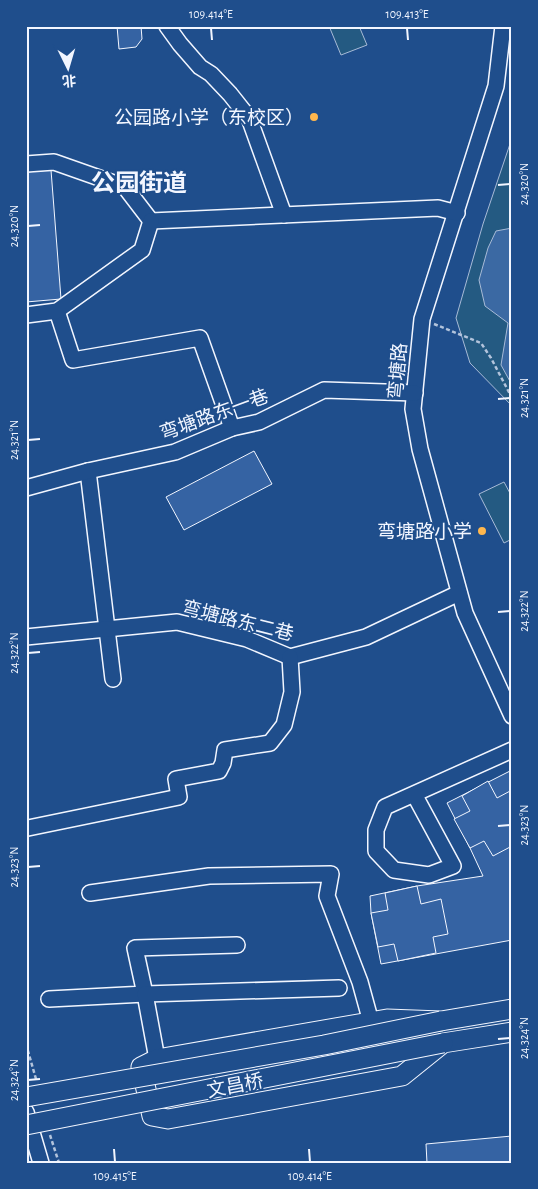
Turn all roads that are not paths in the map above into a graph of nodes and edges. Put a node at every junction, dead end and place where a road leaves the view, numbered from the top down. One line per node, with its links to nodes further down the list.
1 (167, 26): 5 (street)
2 (503, 26): 4 (street, 弯塘路)
3 (26, 164): 6 (street)
4 (457, 213): 5 (street); 9 (street, 弯塘路)
5 (284, 214): 6 (street)
6 (151, 221): 7 (street)
7 (57, 311): 8 (street); 10 (street)
8 (26, 315)
9 (415, 393): 10 (street, 弯塘路东一巷); 13 (street, 弯塘路)
10 (232, 428): 11 (street, 弯塘路东一巷)
11 (88, 471): 12 (street, 弯塘路东一巷); 14 (street)
12 (26, 488)
13 (459, 593): 16 (street, 弯塘路东二巷); 18 (street, 弯塘路)
14 (107, 630): 15 (street, 弯塘路东二巷); 16 (street, 弯塘路东二巷); 17 (street)
15 (26, 637)
16 (290, 657): 21 (street)
17 (113, 679)
18 (512, 716)
19 (512, 750): 20 (street)
20 (414, 794): 20 (street)
21 (28, 828)
22 (90, 893): 28 (street)
23 (237, 945): 25 (street)
24 (339, 988): 25 (street)
25 (145, 994): 26 (street); 32 (street)
26 (49, 999)
27 (512, 1009): 29 (main road)
28 (371, 1022): 29 (main road); 32 (main road)
29 (441, 1022): 33 (main road, 文昌桥, bridge)
30 (512, 1032): 31 (main road, 文昌桥)
31 (443, 1044): 32 (main road); 35 (main road, 文昌桥, bridge)
32 (157, 1058)
33 (33, 1096)
34 (26, 1112): 36 (street)
35 (26, 1125)
36 (41, 1163)

